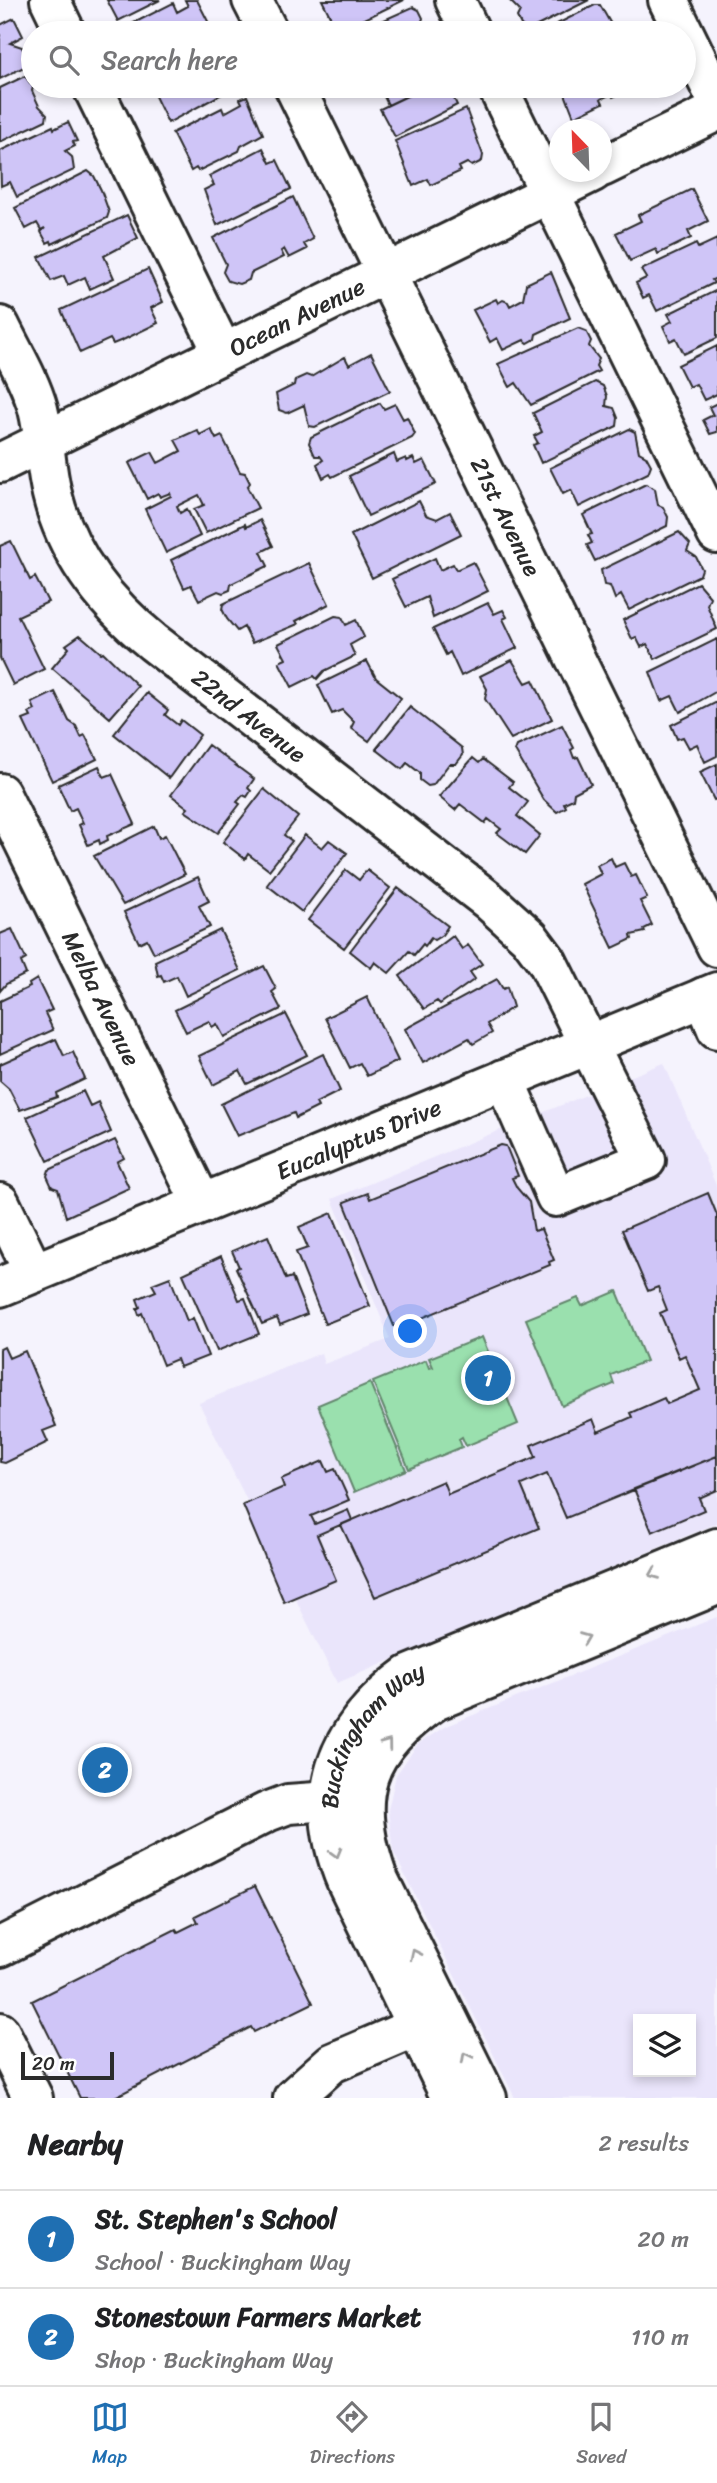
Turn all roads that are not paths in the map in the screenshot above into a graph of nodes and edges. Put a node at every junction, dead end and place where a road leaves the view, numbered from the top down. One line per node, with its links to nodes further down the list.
1 (50, 0): 5 (street)
2 (252, 0): 6 (street)
3 (455, 0): 7 (street)
4 (668, 0): 8 (street)
5 (60, 21)
6 (263, 21)
7 (465, 21)
8 (678, 21)
9 (696, 57): 13 (street)
10 (98, 98): 20 (street)
11 (300, 98): 18 (street, 21st Avenue)
12 (503, 98): 17 (street)
13 (717, 100)
14 (717, 111): 15 (street)
15 (612, 162)
16 (572, 182): 17 (street, Ocean Avenue)
17 (549, 193): 18 (street, Ocean Avenue); 23 (street)
18 (386, 273): 20 (street, Ocean Avenue); 25 (street, 21st Avenue)
19 (0, 326): 21 (street, 22nd Avenue)
20 (223, 353): 21 (street, Ocean Avenue)
21 (44, 442): 22 (street, Ocean Avenue); 27 (street, 22nd Avenue)
22 (0, 463)
23 (717, 534)
24 (0, 793): 30 (street, Melba Avenue)
25 (717, 947)
26 (713, 1006): 27 (street, Eucalyptus Drive)
27 (588, 1045): 28 (street, Eucalyptus Drive); 28 (street, 22nd Avenue)
28 (504, 1079): 30 (street, Eucalyptus Drive)
29 (0, 1203): 31 (street)
30 (202, 1204): 31 (street, Eucalyptus Drive)
31 (17, 1280)
32 (717, 1548): 34 (street, Buckingham Way, one-way to 34)
33 (717, 1586): 41 (street, Buckingham Way, one-way to 33)
34 (330, 1801): 35 (street); 36 (street, Buckingham Way, one-way to 36)
35 (0, 1947)
36 (416, 2027): 39 (street); 40 (street, Buckingham Way)
37 (0, 2032): 38 (street)
38 (33, 2098)
39 (293, 2098)
40 (451, 2098)
41 (487, 2098)

